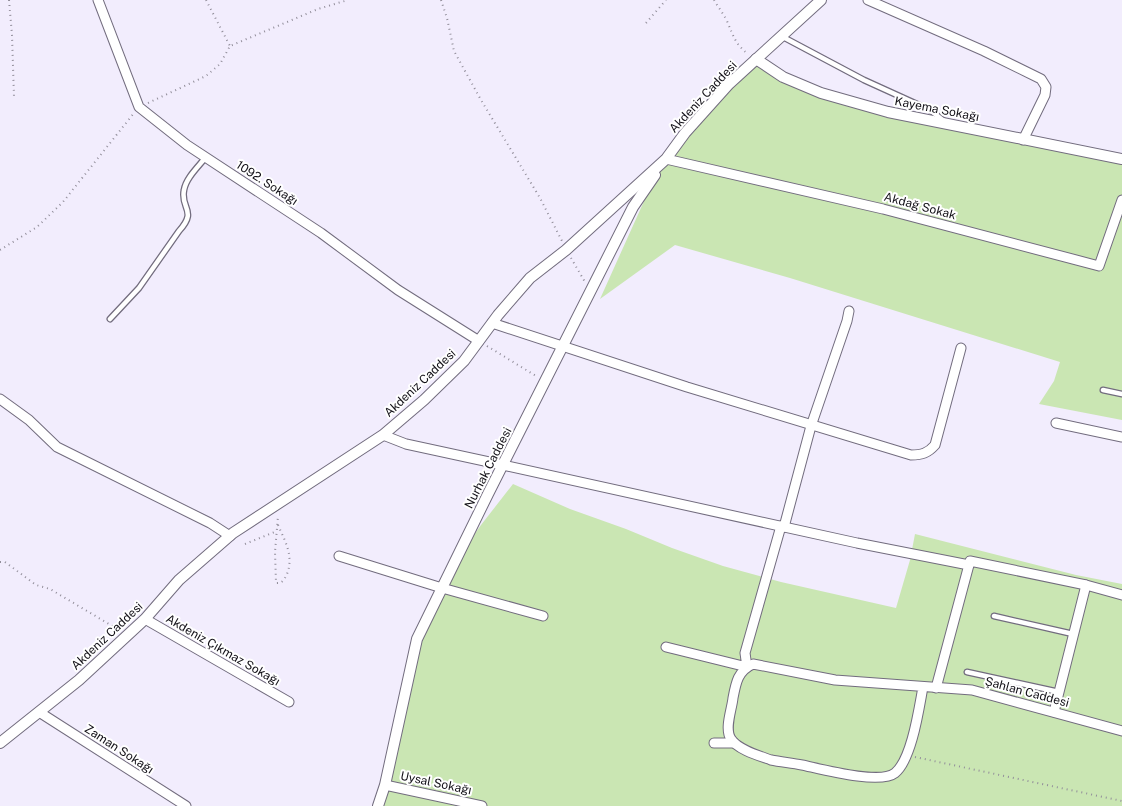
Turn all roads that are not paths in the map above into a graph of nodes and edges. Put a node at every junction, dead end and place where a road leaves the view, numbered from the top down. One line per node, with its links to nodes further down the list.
1 (98, 0): 8 (street, 1092. Sokağı)
2 (820, 0): 4 (street, Akdeniz Caddesi)
3 (868, 0): 7 (street)
4 (781, 36): 5 (street, Akdeniz Caddesi); 6 (lane)
5 (756, 59): 6 (street, Kayema Sokağı); 9 (street, Akdeniz Caddesi)
6 (947, 123): 7 (street, Kayema Sokağı)
7 (1022, 140): 10 (street, Kayema Sokağı)
8 (206, 157): 13 (lane); 15 (street, 1092. Sokağı)
9 (666, 159): 11 (street, Akdağ Sokak); 14 (street, Akdeniz Caddesi); 16 (street, Nurhak Caddesi)
10 (1122, 159)
11 (1122, 200)
12 (849, 311): 22 (street)
13 (110, 319)
14 (492, 323): 15 (street, Akdeniz Caddesi); 16 (street)
15 (479, 341): 23 (street, Akdeniz Caddesi)
16 (562, 348): 22 (street); 25 (street, Nurhak Caddesi)
17 (961, 348): 22 (street)
18 (1103, 390): 19 (lane)
19 (1122, 394)
20 (0, 399): 27 (street)
21 (1056, 423): 24 (street)
22 (811, 426): 26 (street)
23 (383, 435): 25 (street); 27 (street, Akdeniz Caddesi)
24 (1122, 437)
25 (503, 465): 26 (street); 31 (street, Nurhak Caddesi)
26 (782, 526): 29 (street); 38 (street)
27 (230, 536): 35 (street, Akdeniz Caddesi)
28 (339, 556): 31 (street)
29 (968, 565): 30 (street); 41 (street)
30 (1086, 585): 32 (street); 36 (street)
31 (442, 588): 33 (street); 50 (street, Nurhak Caddesi)
32 (1122, 595)
33 (543, 616)
34 (994, 616): 36 (lane)
35 (145, 619): 43 (street, Akdeniz Çıkmaz Sokağı); 44 (street, Akdeniz Caddesi)
36 (1073, 634): 42 (street)
37 (666, 646): 38 (street, Şahlan Caddesi)
38 (747, 667): 40 (street, Şahlan Caddesi); 48 (street)
39 (967, 672): 42 (lane)
40 (923, 687): 41 (street, Şahlan Caddesi); 48 (street)
41 (936, 688): 45 (street, Şahlan Caddesi)
42 (1059, 692): 45 (street)
43 (289, 702)
44 (39, 712): 47 (street, Akdeniz Caddesi); 51 (street, Zaman Sokağı)
45 (1054, 712): 46 (street, Şahlan Caddesi)
46 (1122, 730)
47 (0, 743)
48 (734, 743): 49 (street)
49 (714, 744)
50 (385, 785): 52 (street, Nurhak Caddesi); 53 (street, Uysal Sokağı)
51 (186, 806)
52 (378, 806)
53 (482, 806)

